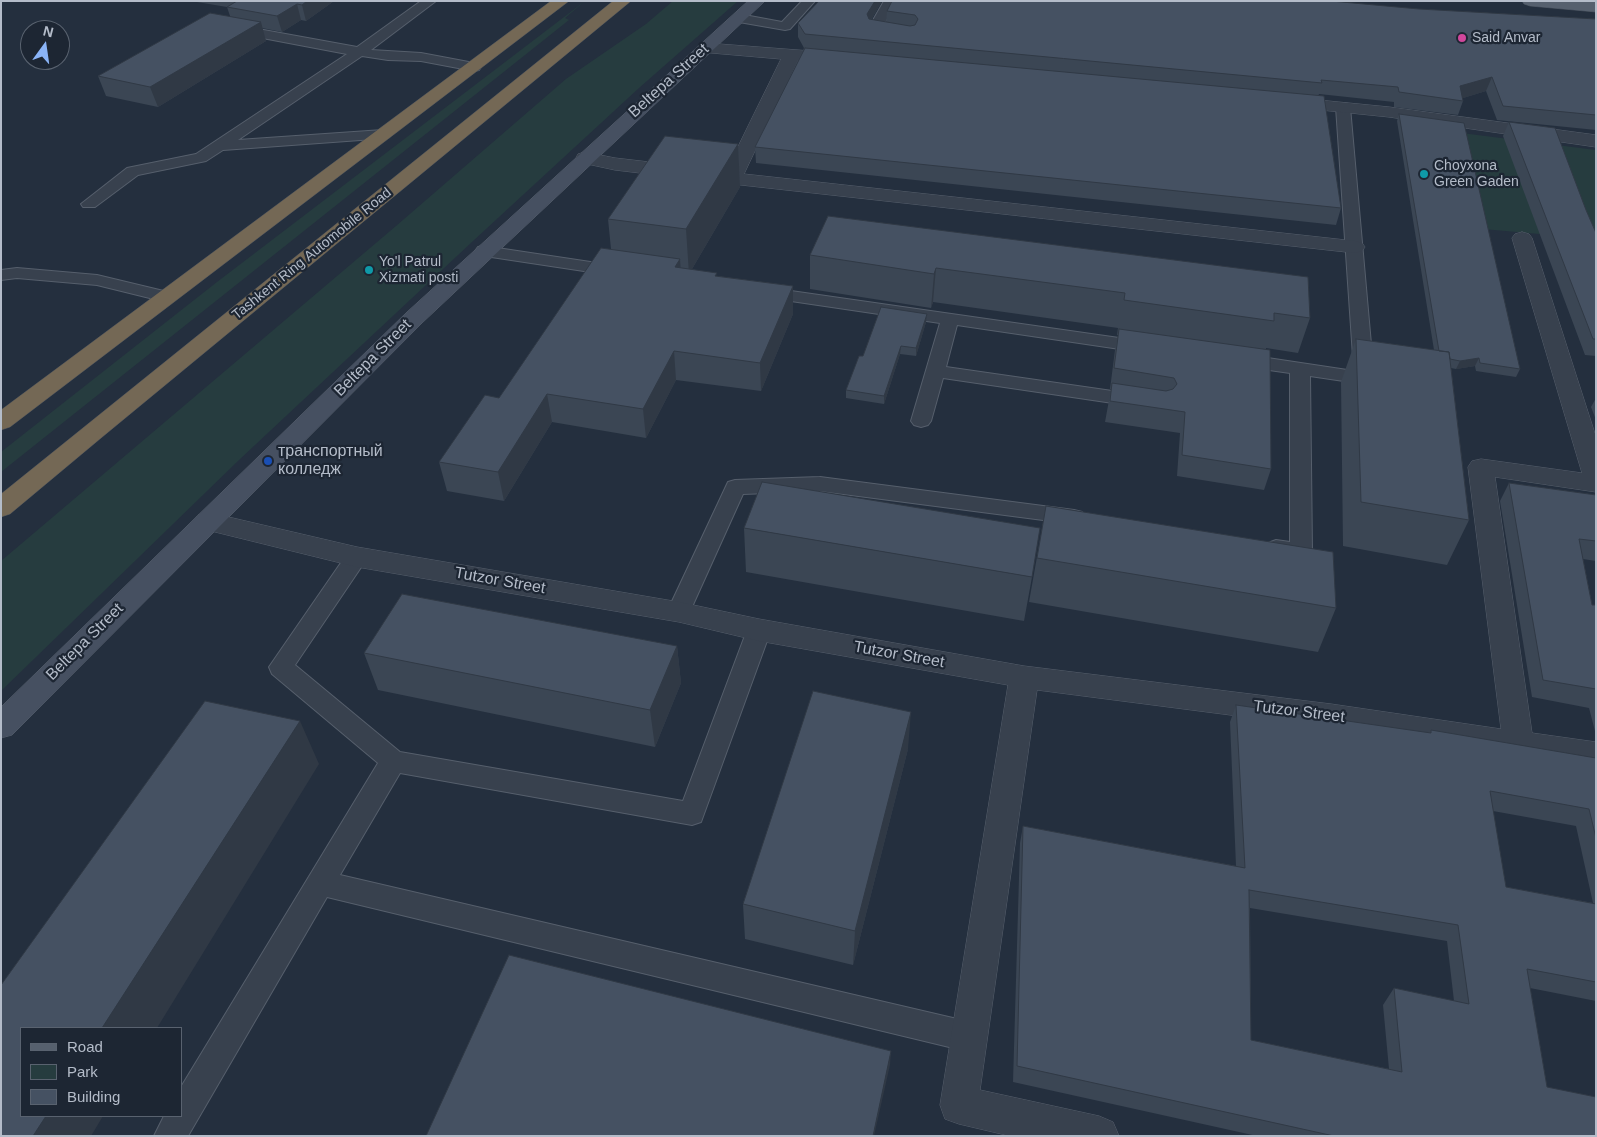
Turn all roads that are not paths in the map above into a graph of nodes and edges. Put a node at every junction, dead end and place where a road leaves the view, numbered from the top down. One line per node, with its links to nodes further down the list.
1 (430, 1): 13 (lane)
2 (561, 1): 16 (highway)
3 (623, 1): 42 (highway, Tashkent Ring Automobile Road)
4 (757, 1): 9 (street, Beltepa Street)
5 (809, 1): 9 (lane)
6 (891, 1): 11 (lane)
7 (1530, 1): 8 (main road)
8 (1596, 7)
9 (739, 18): 12 (street, Beltepa Street)
10 (227, 28): 13 (lane)
11 (909, 34)
12 (706, 48): 14 (street); 22 (street, Beltepa Street)
13 (359, 52): 16 (lane); 21 (lane)
14 (792, 54): 15 (street); 23 (street)
15 (851, 60)
16 (474, 67): 19 (highway)
17 (1274, 100): 18 (street)
18 (1343, 107): 20 (street); 26 (lane)
19 (383, 135): 21 (lane); 31 (highway)
20 (1596, 141)
21 (219, 146): 24 (lane)
22 (585, 158): 23 (street); 27 (street, Beltepa Street)
23 (732, 178): 26 (street)
24 (89, 204)
25 (1522, 238): 40 (street)
26 (1355, 247): 35 (lane)
27 (484, 251): 28 (lane); 44 (street, Beltepa Street)
28 (636, 274)
29 (1, 275): 31 (lane)
30 (744, 289): 32 (lane)
31 (166, 297): 39 (highway)
32 (950, 319): 33 (lane); 36 (lane)
33 (1165, 350)
34 (1223, 358): 35 (lane)
35 (1300, 369): 45 (lane)
36 (936, 371): 37 (lane); 38 (lane)
37 (1160, 404)
38 (921, 421)
39 (1, 422)
40 (1596, 478)
41 (1596, 484): 51 (street)
42 (1, 508)
43 (1091, 520): 47 (lane)
44 (207, 521): 46 (street, Tutzor Street); 50 (street, Beltepa Street)
45 (1254, 545)
46 (357, 557): 47 (street, Tutzor Street); 53 (lane)
47 (679, 612): 48 (street, Tutzor Street)
48 (759, 630): 49 (street, Tutzor Street); 53 (lane)
49 (1024, 677): 51 (street, Tutzor Street); 55 (street)
50 (1, 726)
51 (1518, 742): 52 (street, Tutzor Street)
52 (1596, 755)
53 (393, 761): 54 (lane)
54 (321, 883): 55 (lane); 56 (lane)
55 (970, 1037): 59 (street)
56 (182, 1116)
57 (181, 1117): 58 (lane)
58 (170, 1136)
59 (1099, 1136)

